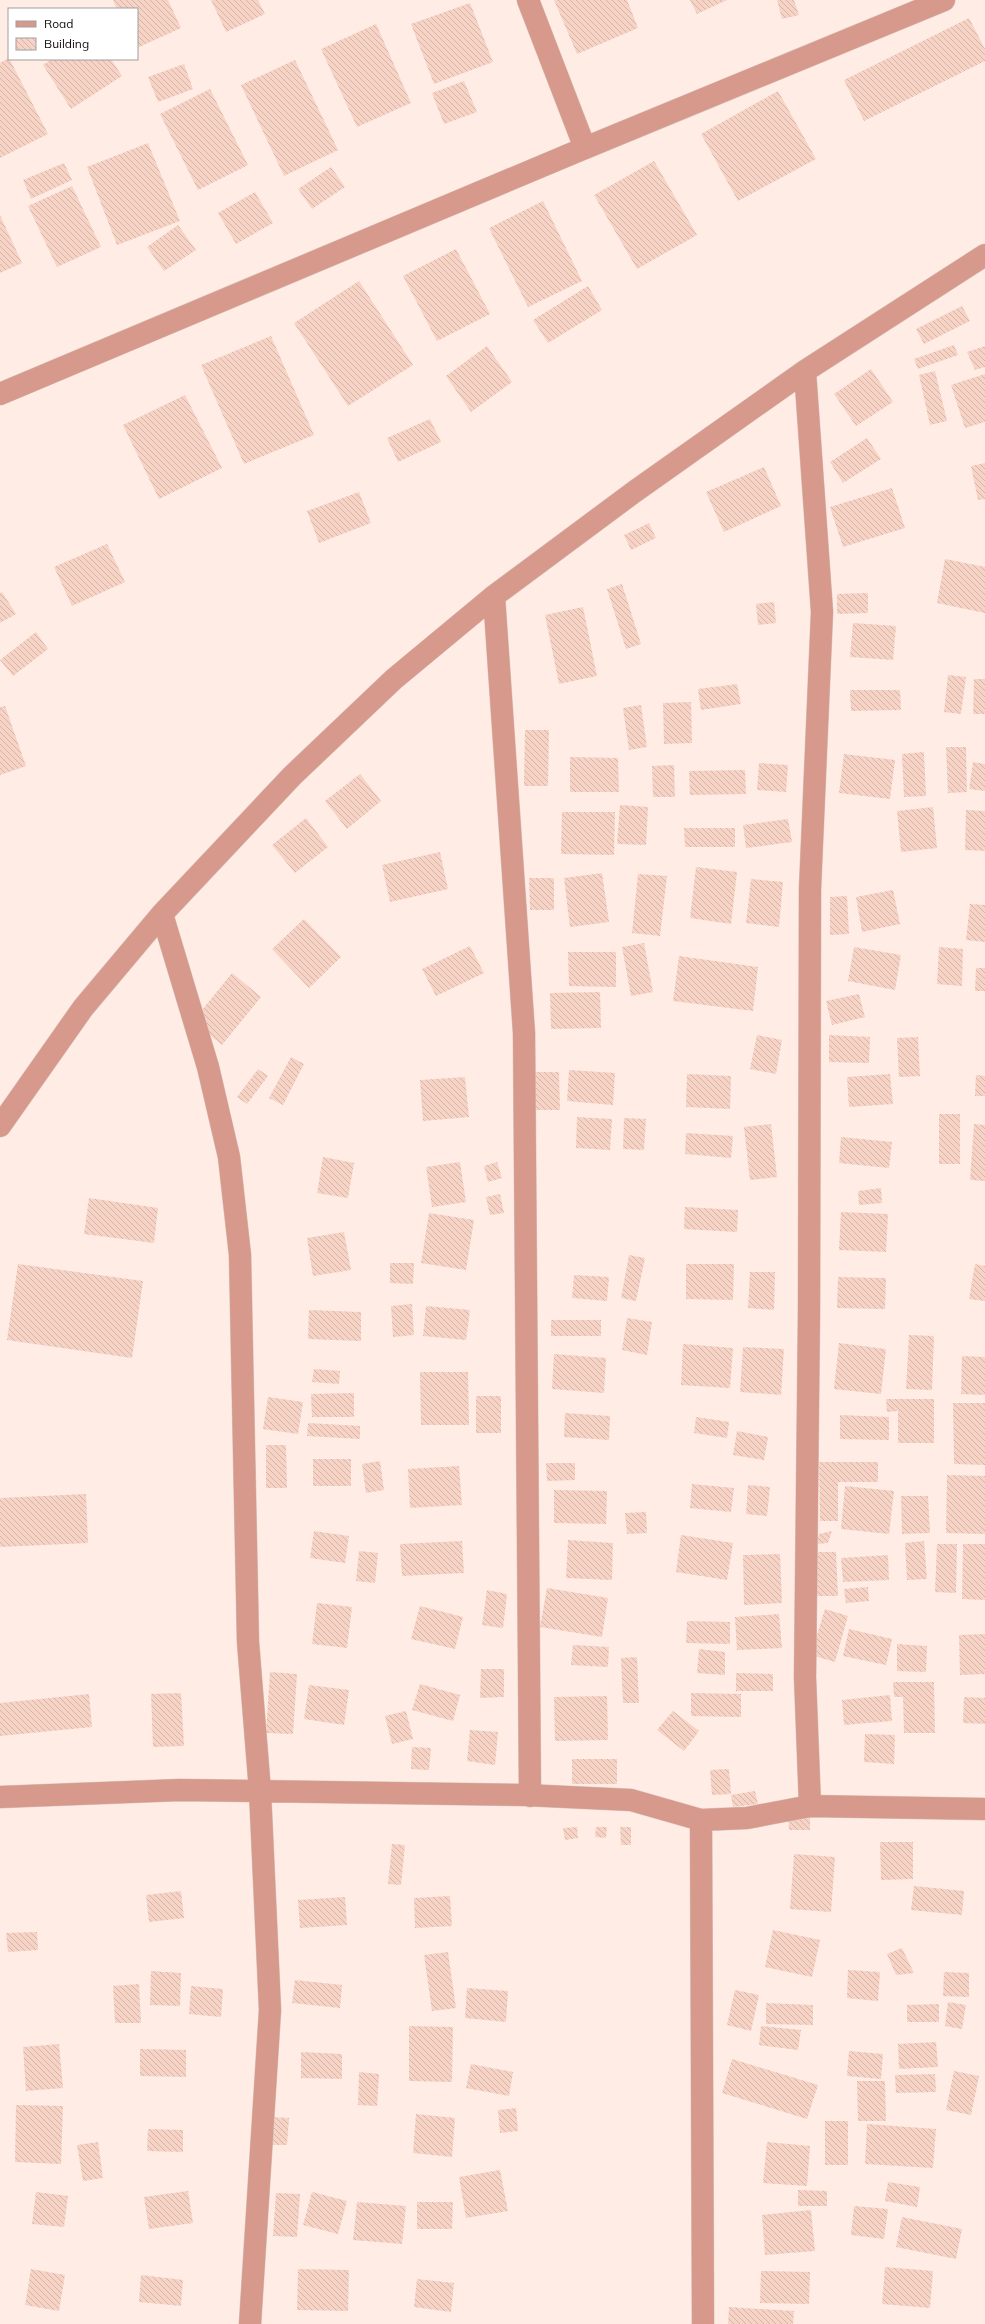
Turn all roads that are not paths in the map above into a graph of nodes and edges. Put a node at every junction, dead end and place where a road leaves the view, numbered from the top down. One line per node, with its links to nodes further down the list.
1 (528, 0): 3 (street)
2 (944, 0): 3 (street)
3 (585, 148): 6 (street)
4 (985, 255): 5 (street)
5 (805, 371): 7 (street); 13 (street)
6 (0, 394)
7 (494, 596): 8 (street); 11 (street)
8 (162, 914): 9 (street); 10 (street)
9 (0, 1126)
10 (260, 1791): 11 (street); 12 (street); 16 (street)
11 (530, 1796): 15 (street)
12 (0, 1797)
13 (810, 1806): 14 (street); 15 (street)
14 (985, 1809)
15 (701, 1820): 17 (street)
16 (250, 2324)
17 (703, 2324)

